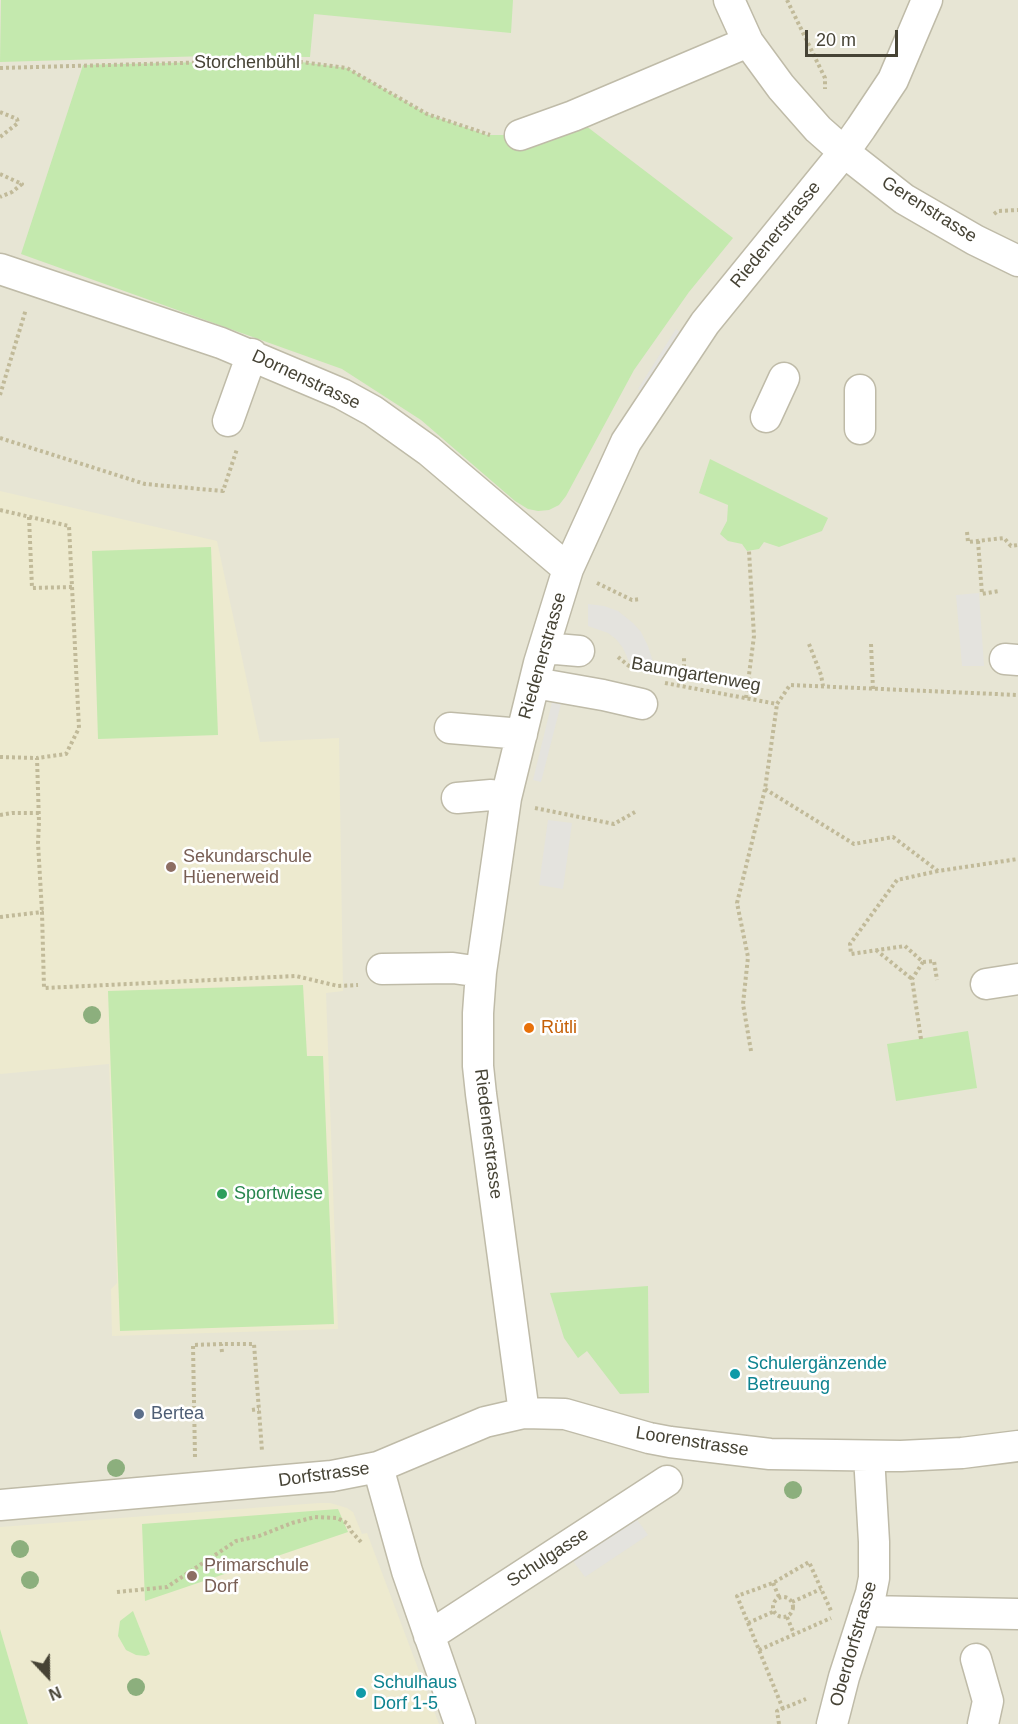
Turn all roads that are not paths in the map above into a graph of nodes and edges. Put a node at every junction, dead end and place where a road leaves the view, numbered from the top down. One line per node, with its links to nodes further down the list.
1 (729, 0): 3 (street, Gerenstrasse)
2 (927, 0): 5 (street, Riedenerstrasse)
3 (748, 42): 4 (street); 5 (street, Gerenstrasse)
4 (520, 135)
5 (844, 152): 6 (street, Gerenstrasse); 14 (street, Riedenerstrasse)
6 (1018, 261)
7 (0, 269): 8 (street, Dornenstrasse)
8 (252, 354): 12 (street); 14 (street, Dornenstrasse)
9 (784, 378): 11 (street)
10 (860, 390): 13 (street)
11 (766, 417)
12 (234, 429)
13 (860, 429)
14 (579, 575): 15 (street, Riedenerstrasse)
15 (544, 648): 16 (street); 17 (street, Riedenerstrasse)
16 (579, 651)
17 (535, 682): 18 (street); 20 (street, Riedenerstrasse)
18 (642, 704)
19 (450, 728): 20 (street)
20 (522, 734): 22 (street, Riedenerstrasse)
21 (458, 798): 22 (street)
22 (518, 803): 23 (street, Riedenerstrasse)
23 (482, 972): 24 (street); 27 (street, Riedenerstrasse)
24 (372, 977)
25 (1018, 979): 26 (street)
26 (986, 984)
27 (524, 1413): 29 (street, Loorenstrasse); 30 (street, Loorenstrasse)
28 (1018, 1446): 29 (street, Loorenstrasse)
29 (869, 1456): 33 (street, Oberdorfstrasse)
30 (378, 1467): 32 (street, Dorfstrasse); 35 (street, Dorfstrasse)
31 (667, 1481): 35 (street, Schulgasse)
32 (0, 1505)
33 (865, 1611): 34 (street); 38 (street, Oberdorfstrasse)
34 (1018, 1614)
35 (429, 1636): 37 (street, Dorfstrasse)
36 (976, 1659): 39 (street)
37 (460, 1724)
38 (832, 1724)
39 (983, 1724)

